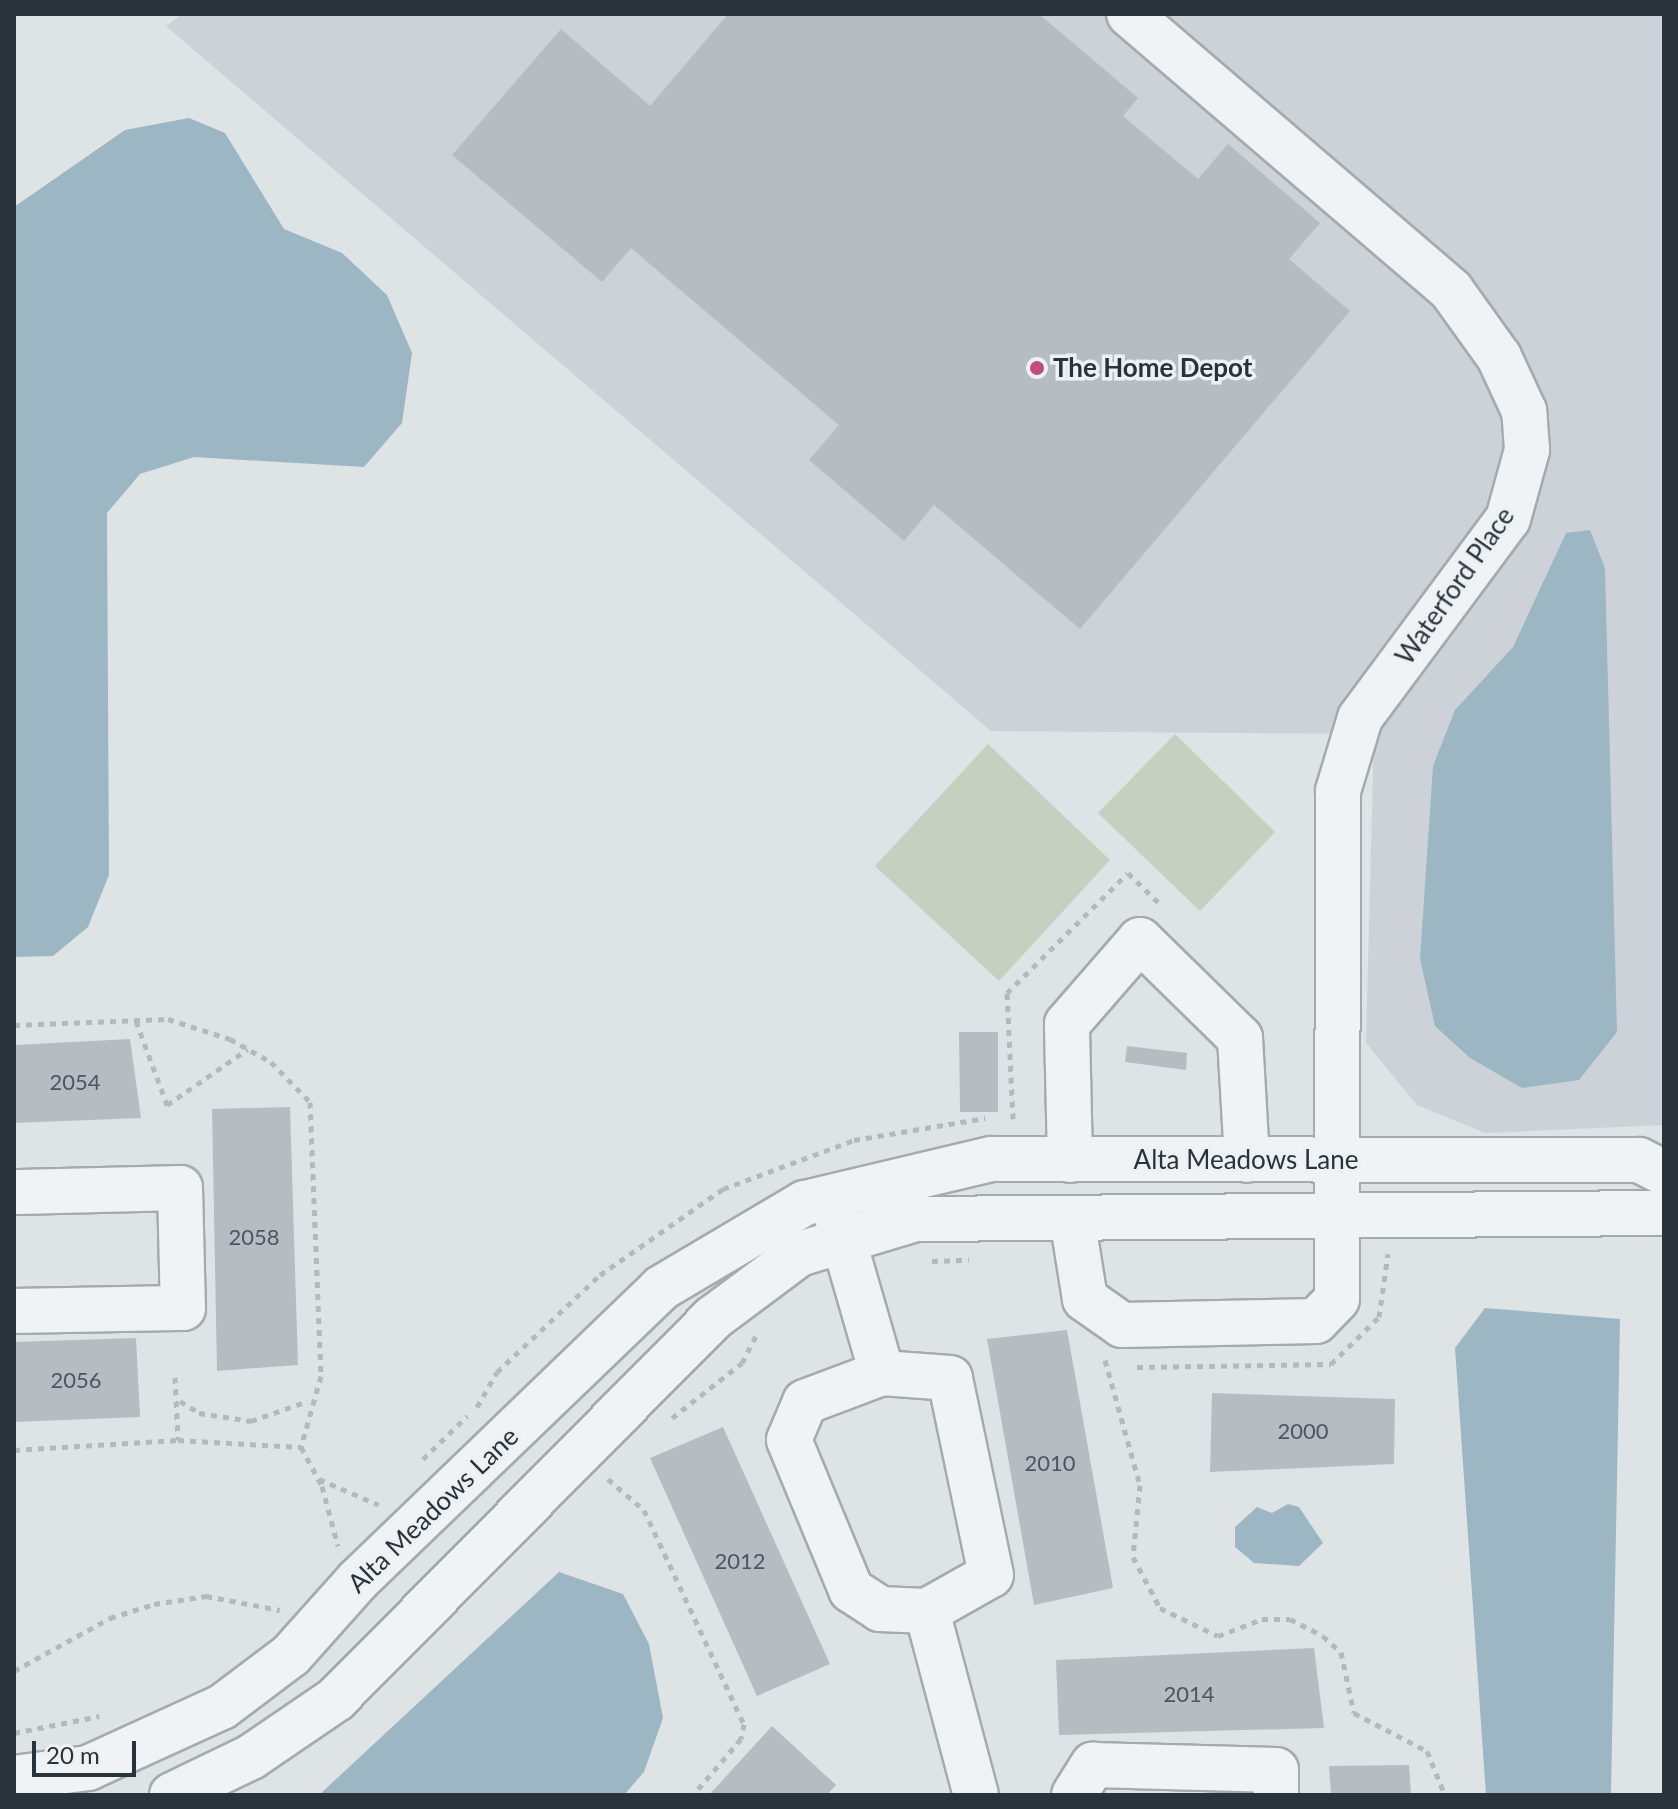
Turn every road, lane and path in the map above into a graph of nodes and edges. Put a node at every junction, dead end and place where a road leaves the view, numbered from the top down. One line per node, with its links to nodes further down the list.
1 (1129, 14): 7 (street, Waterford Place)
2 (135, 1020): 3 (path); 4 (path); 4 (path)
3 (14, 1025)
4 (248, 1049): 23 (path)
5 (1070, 1160): 6 (street, Alta Meadows Lane); 6 (street); 10 (street, Alta Meadows Lane)
6 (1247, 1160): 7 (street, Alta Meadows Lane)
7 (1333, 1160): 8 (street, Alta Meadows Lane); 13 (street, Waterford Place)
8 (1664, 1173)
9 (14, 1192): 17 (street)
10 (829, 1197): 14 (street); 21 (street, Alta Meadows Lane)
11 (1664, 1213): 13 (street)
12 (1072, 1218): 13 (street); 13 (street, Waterford Place); 14 (street)
13 (1332, 1218)
14 (846, 1240): 20 (street); 25 (street)
15 (984, 1255): 16 (path)
16 (922, 1259)
17 (14, 1311)
18 (758, 1326): 26 (path)
19 (1094, 1345): 47 (path)
20 (882, 1373): 36 (street); 36 (street)
21 (572, 1375): 25 (street); 41 (street, Alta Meadows Lane)
22 (175, 1377): 24 (path)
23 (309, 1400): 24 (path); 28 (path)
24 (180, 1401): 27 (path)
25 (613, 1420): 42 (street)
26 (661, 1425)
27 (178, 1440): 28 (path); 29 (path)
28 (301, 1447): 31 (path)
29 (14, 1450)
30 (598, 1471): 43 (path)
31 (319, 1478): 32 (path); 33 (path)
32 (379, 1505)
33 (331, 1556)
34 (290, 1601): 35 (path)
35 (281, 1610): 37 (path); 38 (path)
36 (927, 1611): 44 (street)
37 (273, 1618)
38 (14, 1671)
39 (105, 1715): 40 (path)
40 (14, 1733)
41 (14, 1778)
42 (172, 1795)
43 (693, 1795)
44 (976, 1795)
45 (1074, 1795): 46 (street)
46 (1276, 1795)
47 (1445, 1795)

